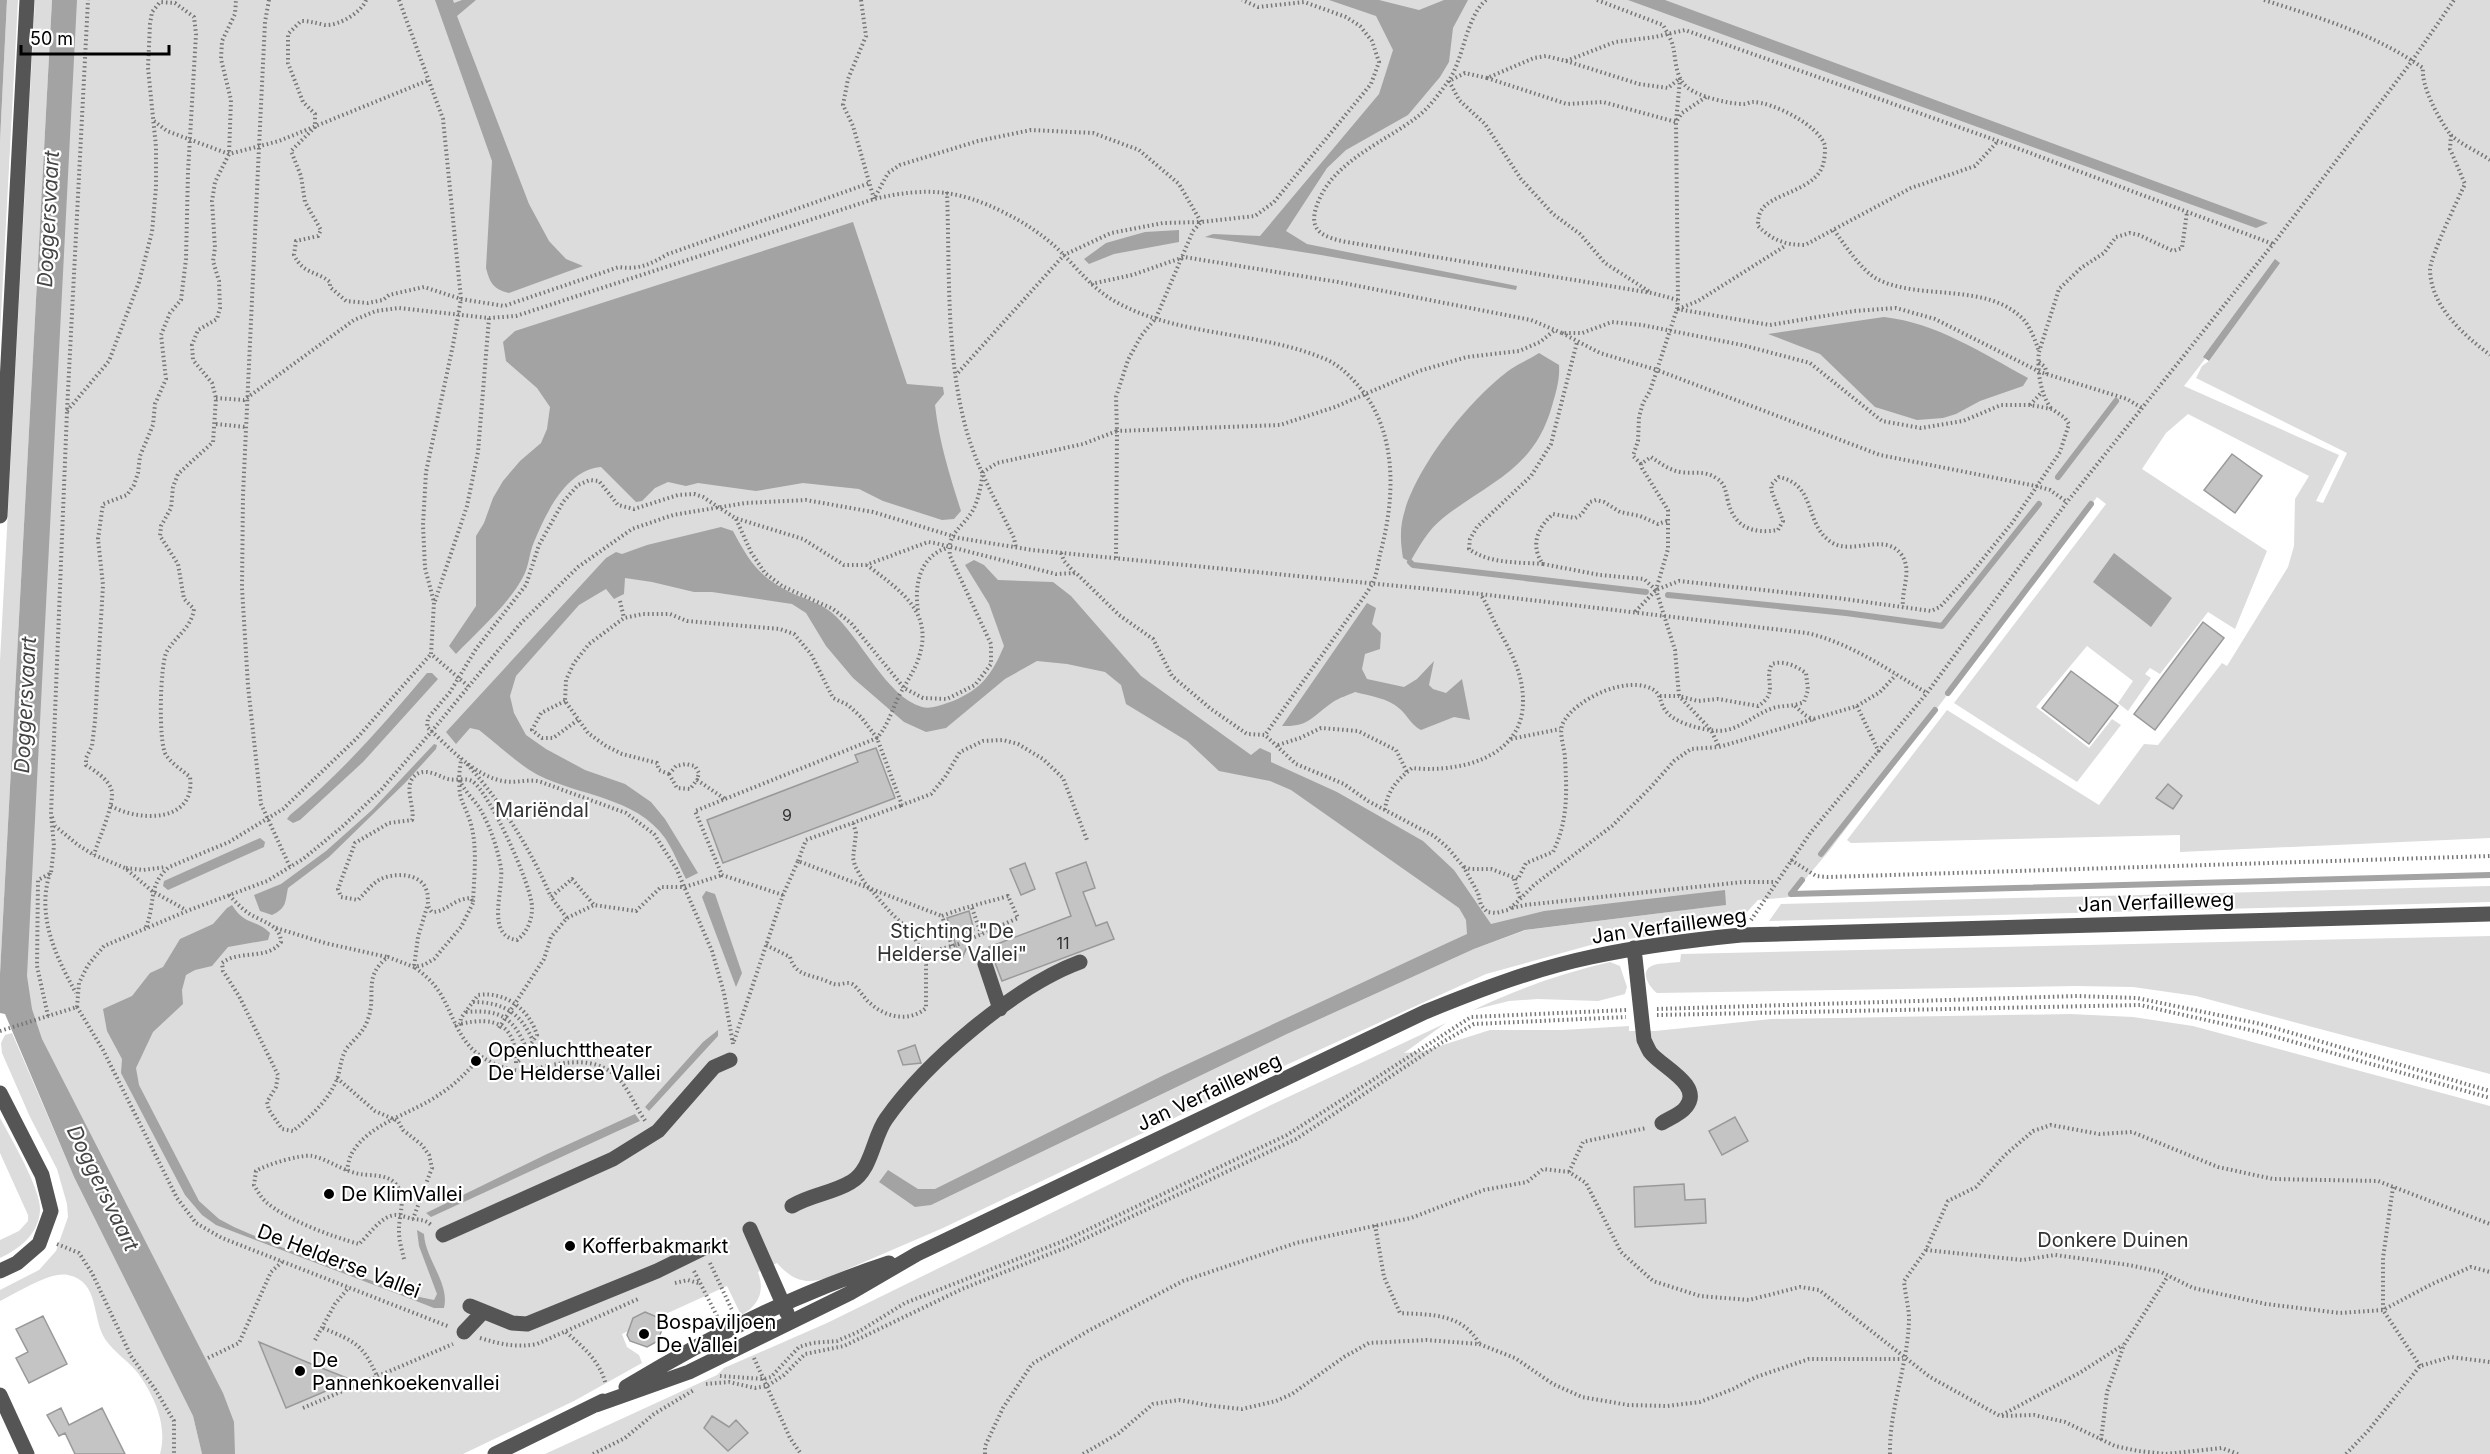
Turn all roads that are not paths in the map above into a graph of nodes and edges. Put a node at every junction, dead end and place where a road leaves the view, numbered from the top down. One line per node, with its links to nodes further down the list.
1 (27, 0): 2 (street)
2 (0, 516)
3 (2490, 914): 4 (street, Jan Verfailleweg)
4 (1634, 948): 10 (street); 15 (street, Jan Verfailleweg)
5 (1080, 962): 7 (street)
6 (985, 964): 7 (street)
7 (1000, 1009): 11 (street)
8 (731, 1052): 13 (street)
9 (0, 1093): 16 (street)
10 (1662, 1123)
11 (792, 1206)
12 (750, 1229): 17 (street)
13 (443, 1235)
14 (704, 1248): 19 (street)
15 (917, 1254): 17 (street, Jan Verfailleweg); 18 (street, Jan Verfailleweg)
16 (0, 1271)
17 (783, 1304): 18 (street); 21 (street, Jan Verfailleweg)
18 (790, 1322): 21 (street, Jan Verfailleweg)
19 (469, 1334)
20 (0, 1395): 22 (street)
21 (603, 1401): 23 (street, Jan Verfailleweg)
22 (27, 1454)
23 (495, 1454)

